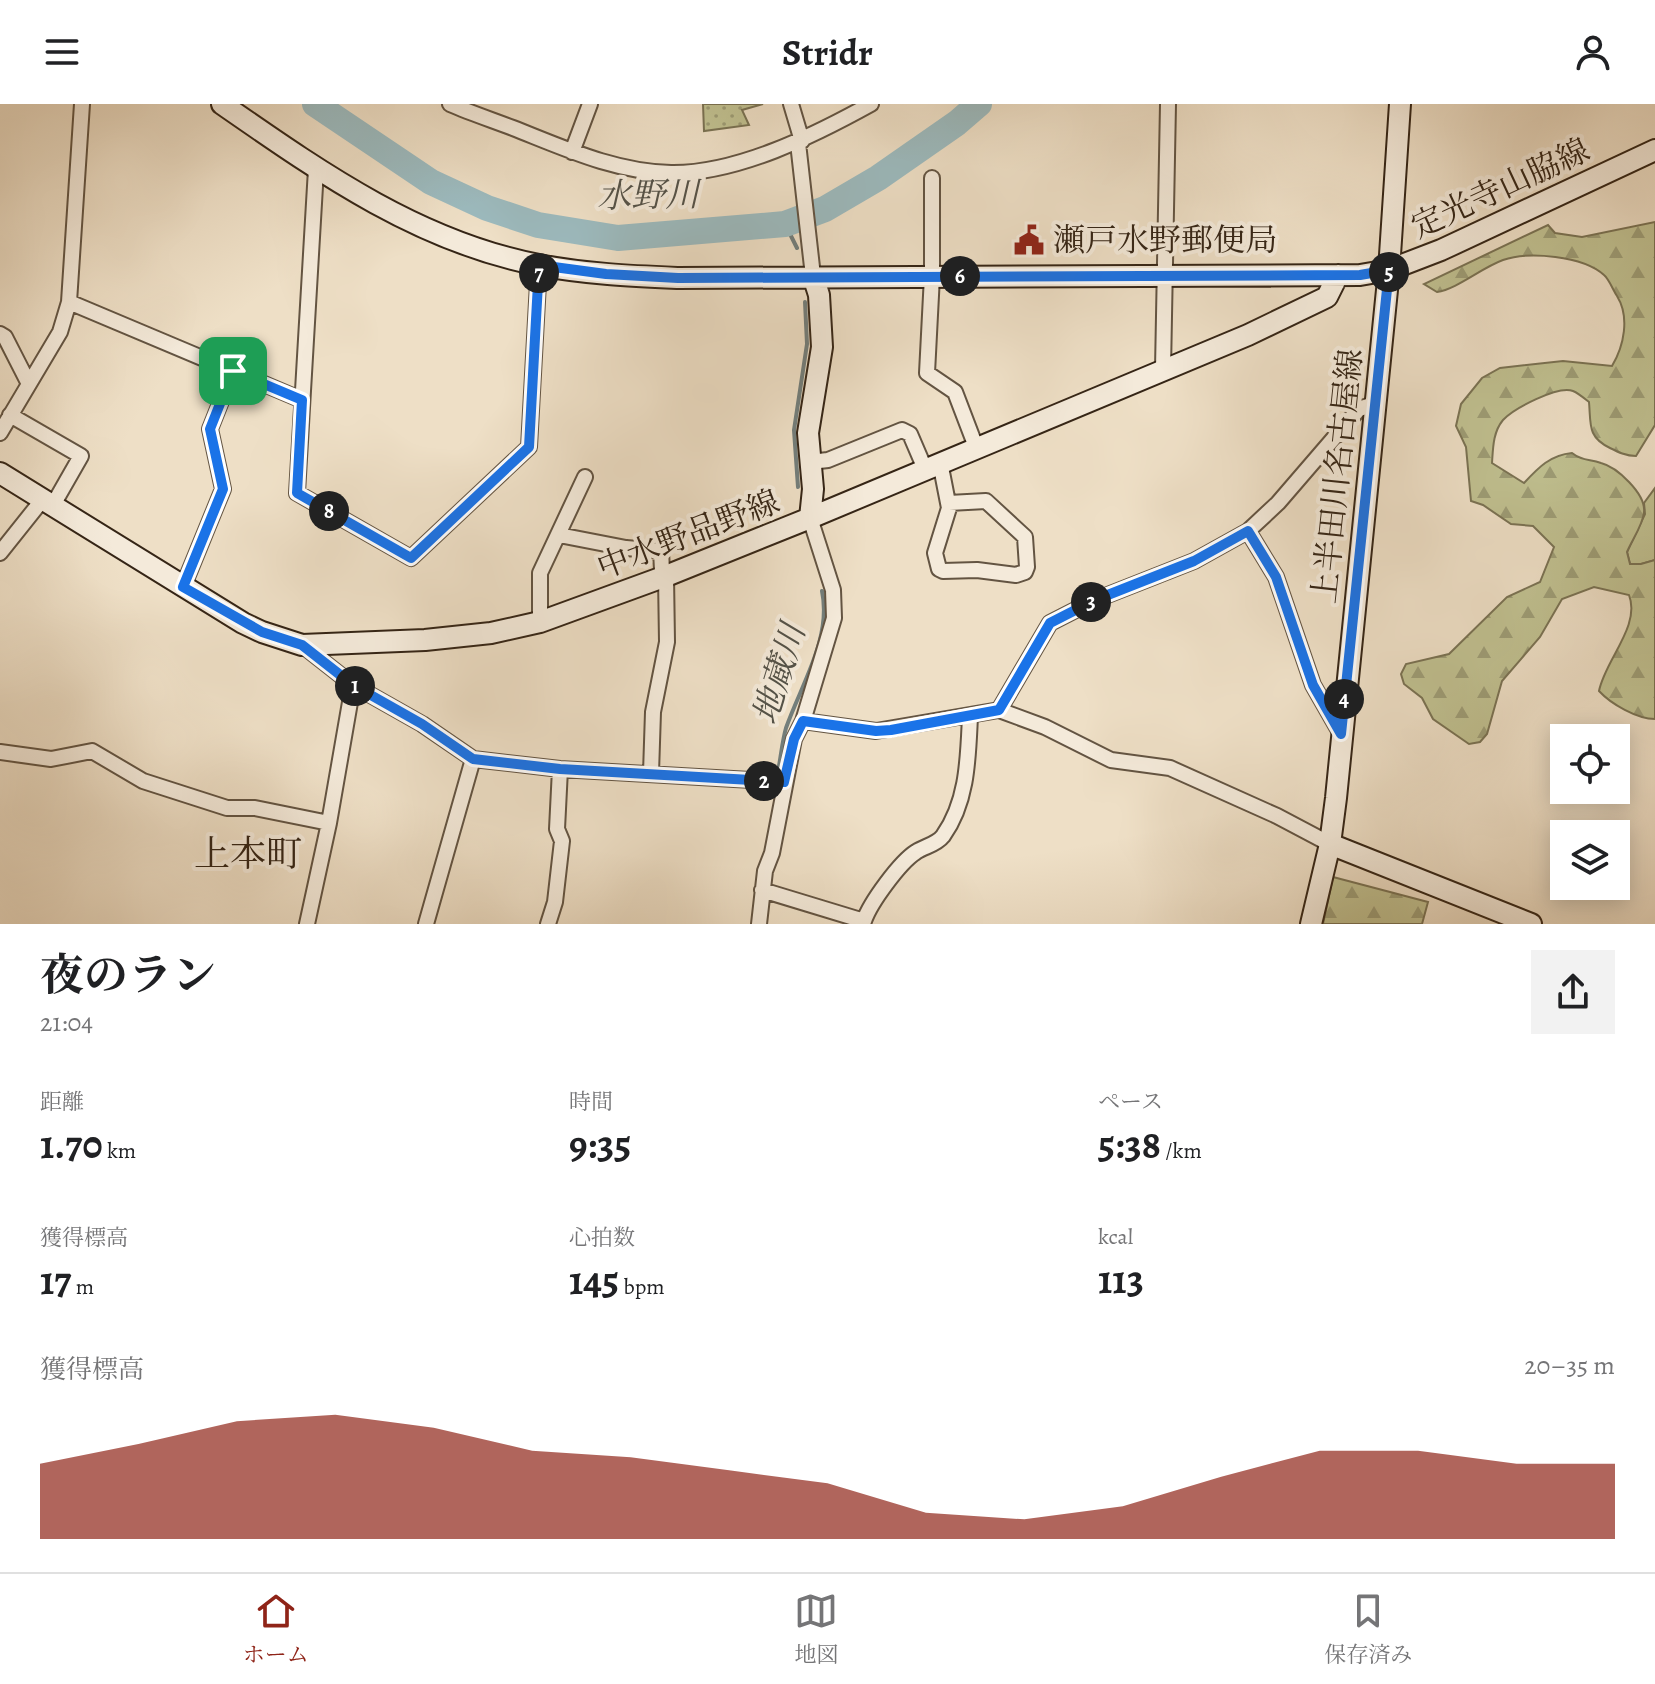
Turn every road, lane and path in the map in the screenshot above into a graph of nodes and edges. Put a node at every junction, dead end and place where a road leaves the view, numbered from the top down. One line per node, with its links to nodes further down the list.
1 (82, 104): 20 (street)
2 (222, 104): 12 (main road)
3 (450, 104): 11 (street)
4 (590, 104): 11 (street)
5 (791, 104): 9 (street)
6 (871, 104): 9 (street)
7 (1168, 104): 19 (street)
8 (1400, 104): 15 (main road, 定光寺山脇線)
9 (799, 147): 11 (street); 17 (street)
10 (1655, 150): 15 (main road, 定光寺山脇線)
11 (572, 152)
12 (316, 169): 14 (main road); 25 (street)
13 (932, 178): 18 (street)
14 (539, 265): 17 (main road); 25 (street)
15 (1389, 270): 16 (main road); 26 (main road, 上半田川名古屋線)
16 (1338, 275): 19 (main road); 22 (main road, 中水野品野線)
17 (813, 276): 18 (main road); 30 (main road)
18 (932, 276): 19 (main road); 29 (street)
19 (1165, 276): 22 (street)
20 (69, 302): 23 (street); 24 (street)
21 (0, 334): 24 (street)
22 (1163, 369): 29 (main road, 中水野品野線)
23 (233, 371): 25 (street); 41 (street)
24 (29, 384): 27 (street)
25 (302, 400)
26 (1374, 404): 37 (street); 48 (main road, 上半田川名古屋線)
27 (10, 415): 28 (street); 34 (street)
28 (0, 433)
29 (976, 447): 31 (main road, 中水野品野線)
30 (810, 462): 31 (street); 36 (main road)
31 (933, 466): 35 (street); 36 (main road, 中水野品野線)
32 (0, 473): 34 (main road, 中水野品野線)
33 (585, 477): 38 (street)
34 (48, 502): 39 (street); 41 (main road, 中水野品野線)
35 (949, 503): 35 (street)
36 (810, 518): 40 (main road, 中水野品野線); 47 (street)
37 (1248, 531): 45 (street); 48 (street)
38 (559, 535): 40 (street); 42 (street)
39 (0, 553)
40 (666, 576): 42 (main road, 中水野品野線); 52 (street)
41 (183, 587): 43 (main road, 中水野品野線)
42 (540, 622): 43 (main road, 中水野品野線)
43 (302, 645): 44 (street)
44 (353, 685): 50 (street); 54 (street)
45 (999, 710): 46 (street); 55 (street)
46 (970, 716): 47 (street); 56 (street)
47 (803, 721): 53 (street)
48 (1341, 734): 55 (main road, 上半田川名古屋線)
49 (0, 752): 54 (street)
50 (473, 759): 51 (street); 58 (street)
51 (560, 769): 52 (street); 59 (street)
52 (651, 773): 53 (street)
53 (784, 782): 56 (street)
54 (329, 823): 57 (street)
55 (1330, 844): 61 (main road, 上半田川名古屋線); 62 (main road)
56 (762, 890): 60 (street)
57 (307, 924)
58 (426, 924)
59 (548, 924)
60 (759, 924)
61 (1311, 924)
62 (1531, 924)

